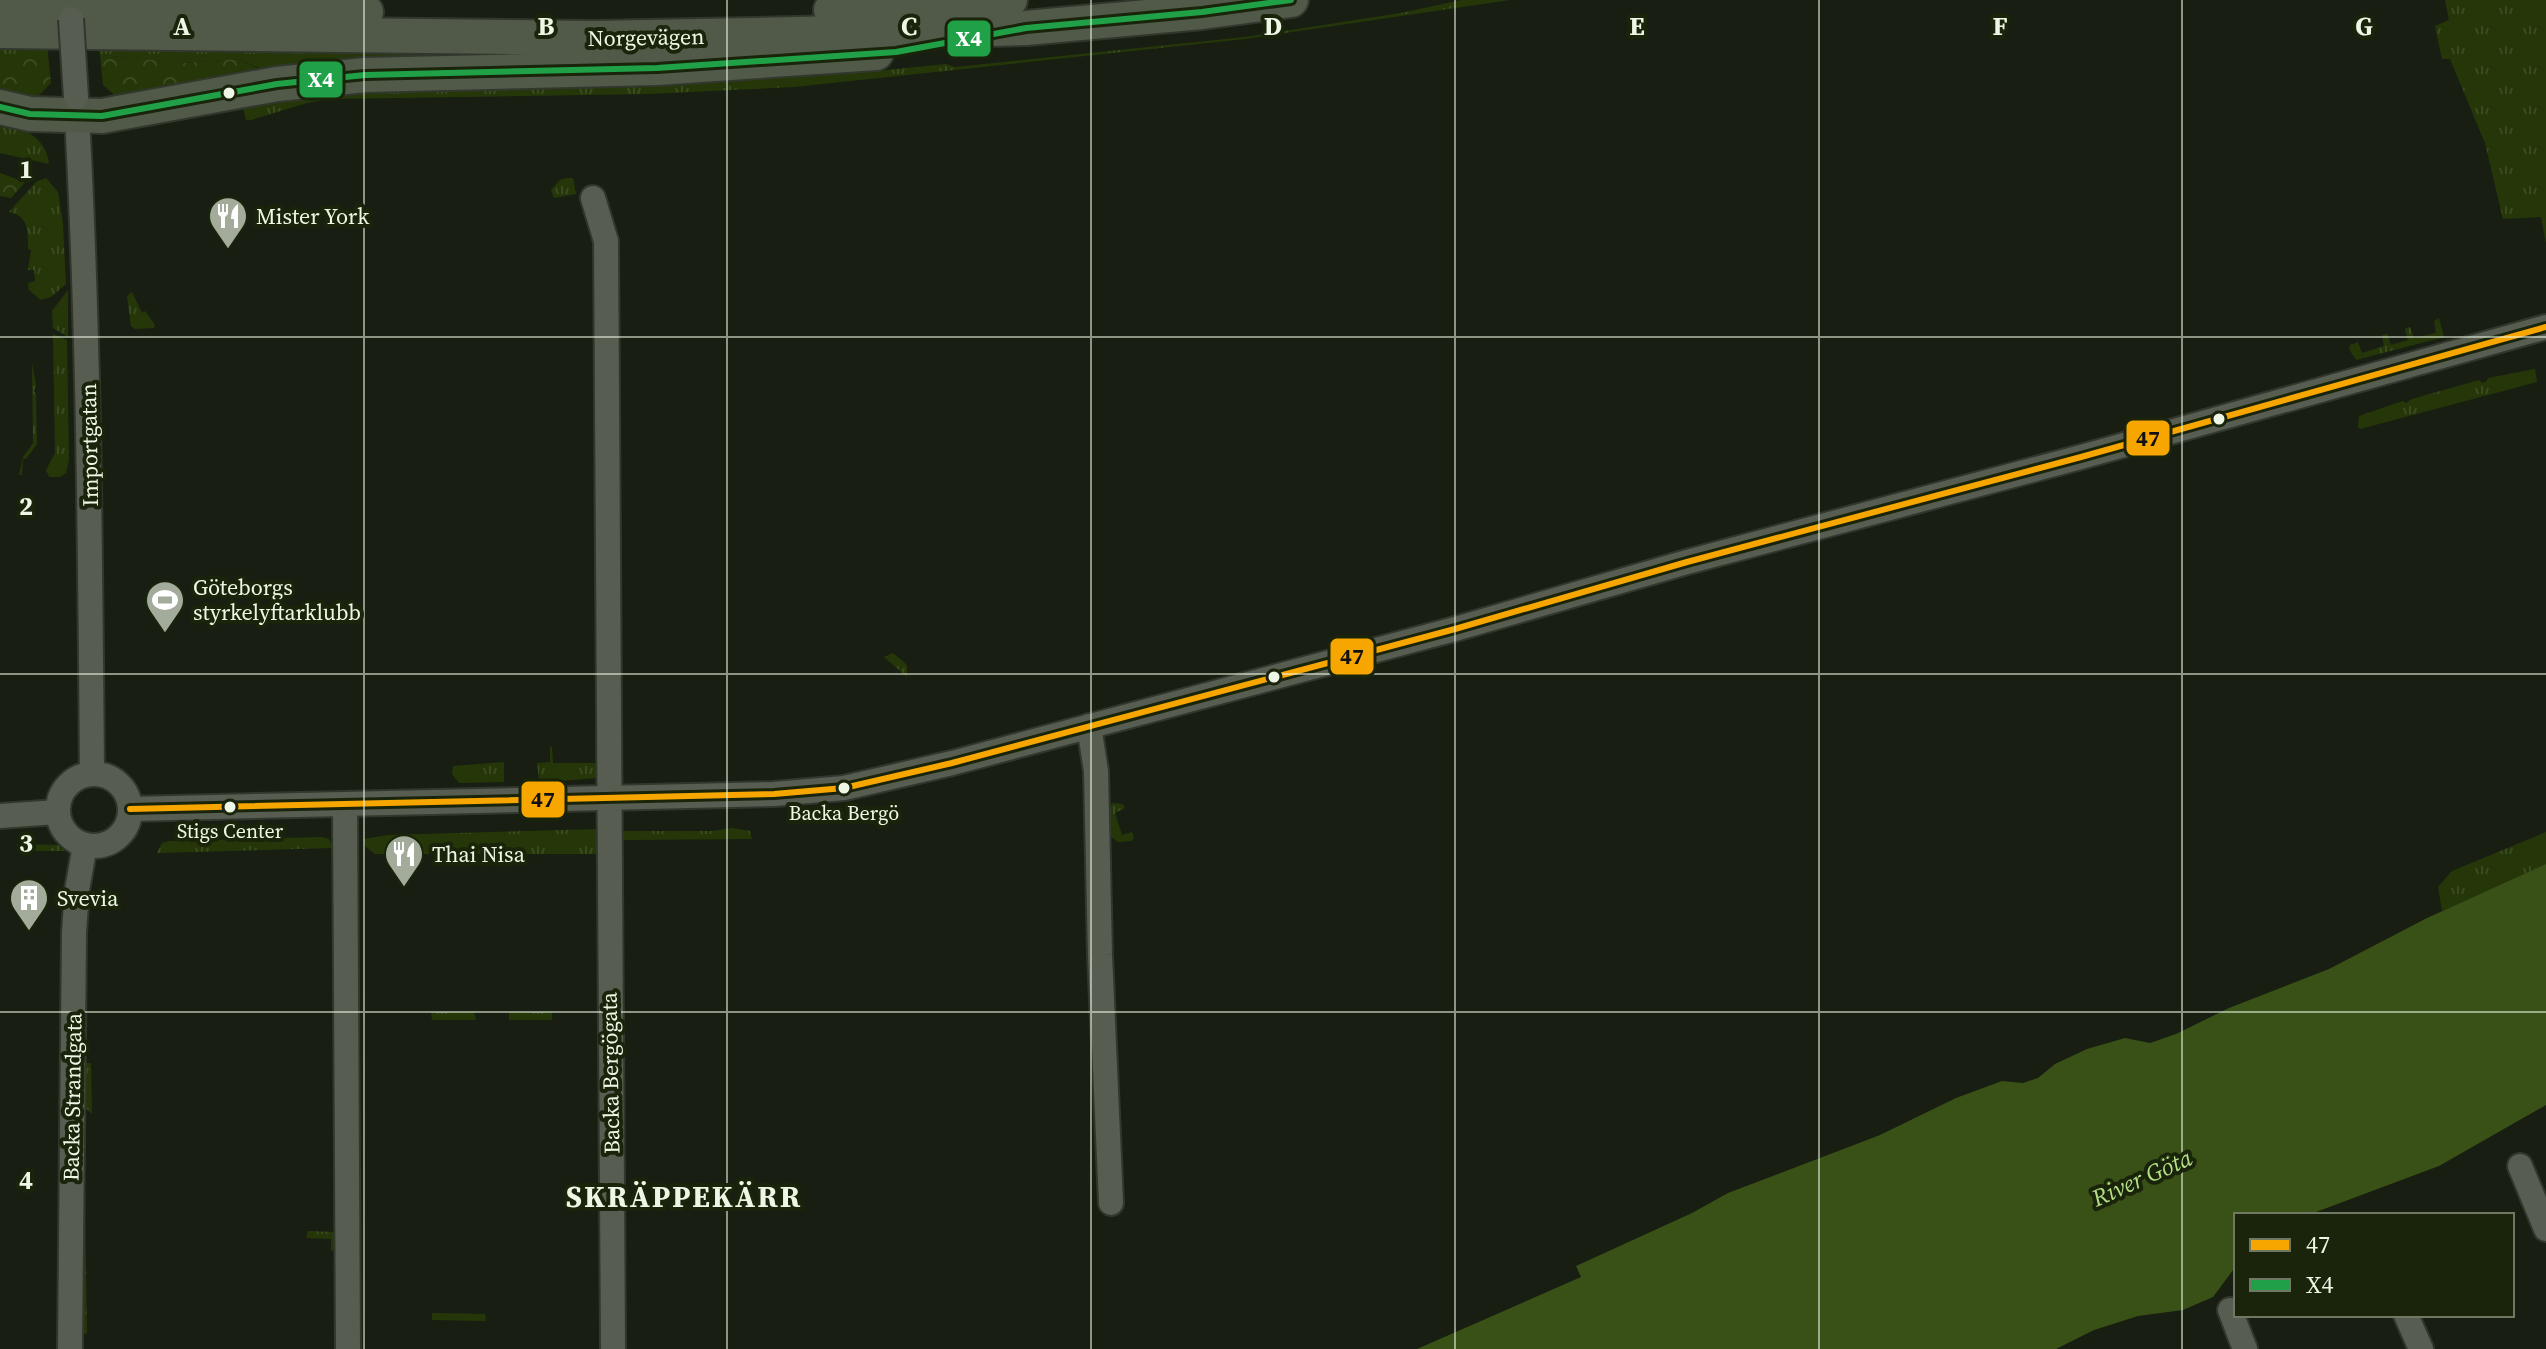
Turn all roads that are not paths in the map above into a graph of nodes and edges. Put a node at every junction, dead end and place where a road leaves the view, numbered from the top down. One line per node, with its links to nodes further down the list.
1 (69, 0): 7 (street, Importgatan, bridge)
2 (1291, 0): 4 (highway, Norgevägen)
3 (0, 1): 4 (highway, Norgevägen)
4 (1018, 14): 5 (highway, Norgevägen); 7 (highway)
5 (0, 31)
6 (0, 107): 7 (highway)
7 (76, 107): 11 (street, Importgatan)
8 (593, 198): 12 (street)
9 (2546, 327): 10 (street)
10 (1089, 726): 12 (street); 19 (street)
11 (92, 773): 14 (street); 15 (street)
12 (609, 798): 13 (street); 25 (street, Backa Bergögata)
13 (345, 805): 14 (street); 24 (street)
14 (130, 809): 17 (street)
15 (57, 812): 16 (street); 17 (street)
16 (0, 816)
17 (85, 845): 23 (street, Backa Strandgata)
18 (2520, 1166): 20 (street)
19 (1111, 1203)
20 (2546, 1229)
21 (2230, 1310): 26 (street)
22 (2407, 1317): 27 (street)
23 (70, 1349)
24 (348, 1349)
25 (613, 1349)
26 (2245, 1349)
27 (2421, 1349)

